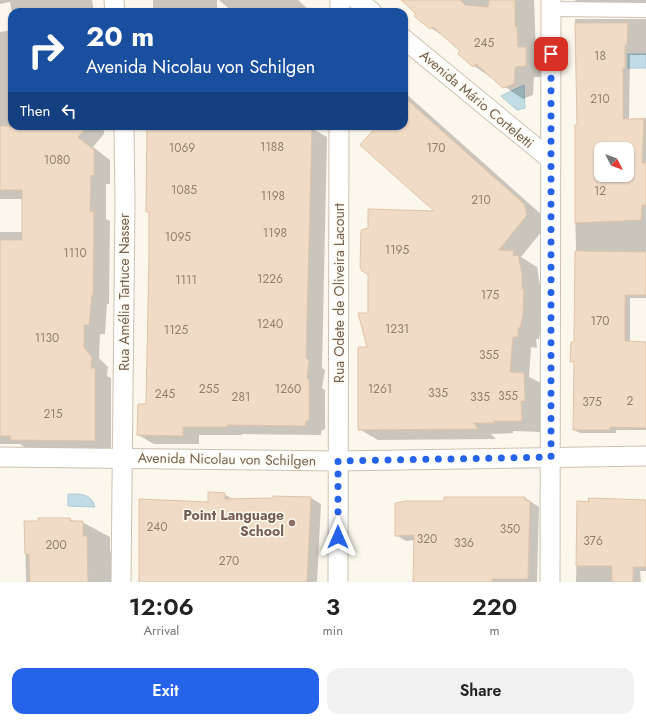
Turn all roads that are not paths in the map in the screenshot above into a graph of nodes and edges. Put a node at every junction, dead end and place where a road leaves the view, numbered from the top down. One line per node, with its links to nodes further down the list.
1 (357, 0): 3 (street)
2 (551, 5): 4 (street); 8 (street)
3 (367, 8)
4 (646, 10)
5 (408, 42): 8 (street, Avenida Mário Corteletti)
6 (124, 130): 12 (street, Rua Amélia Tartuce Nasser)
7 (339, 130): 13 (street, Rua Odete de Oliveira Lacourt)
8 (550, 159): 11 (street)
9 (646, 456): 11 (street, Avenida Nicolau von Schilgen)
10 (0, 457): 12 (street, Avenida Nicolau von Schilgen)
11 (551, 457): 13 (street, Avenida Nicolau von Schilgen); 16 (street)
12 (123, 458): 13 (street, Avenida Nicolau von Schilgen); 14 (street, Rua Amélia Tartuce Nasser)
13 (338, 461): 15 (street, Rua Odete de Oliveira Lacourt)
14 (121, 582)
15 (338, 582)
16 (550, 582)

